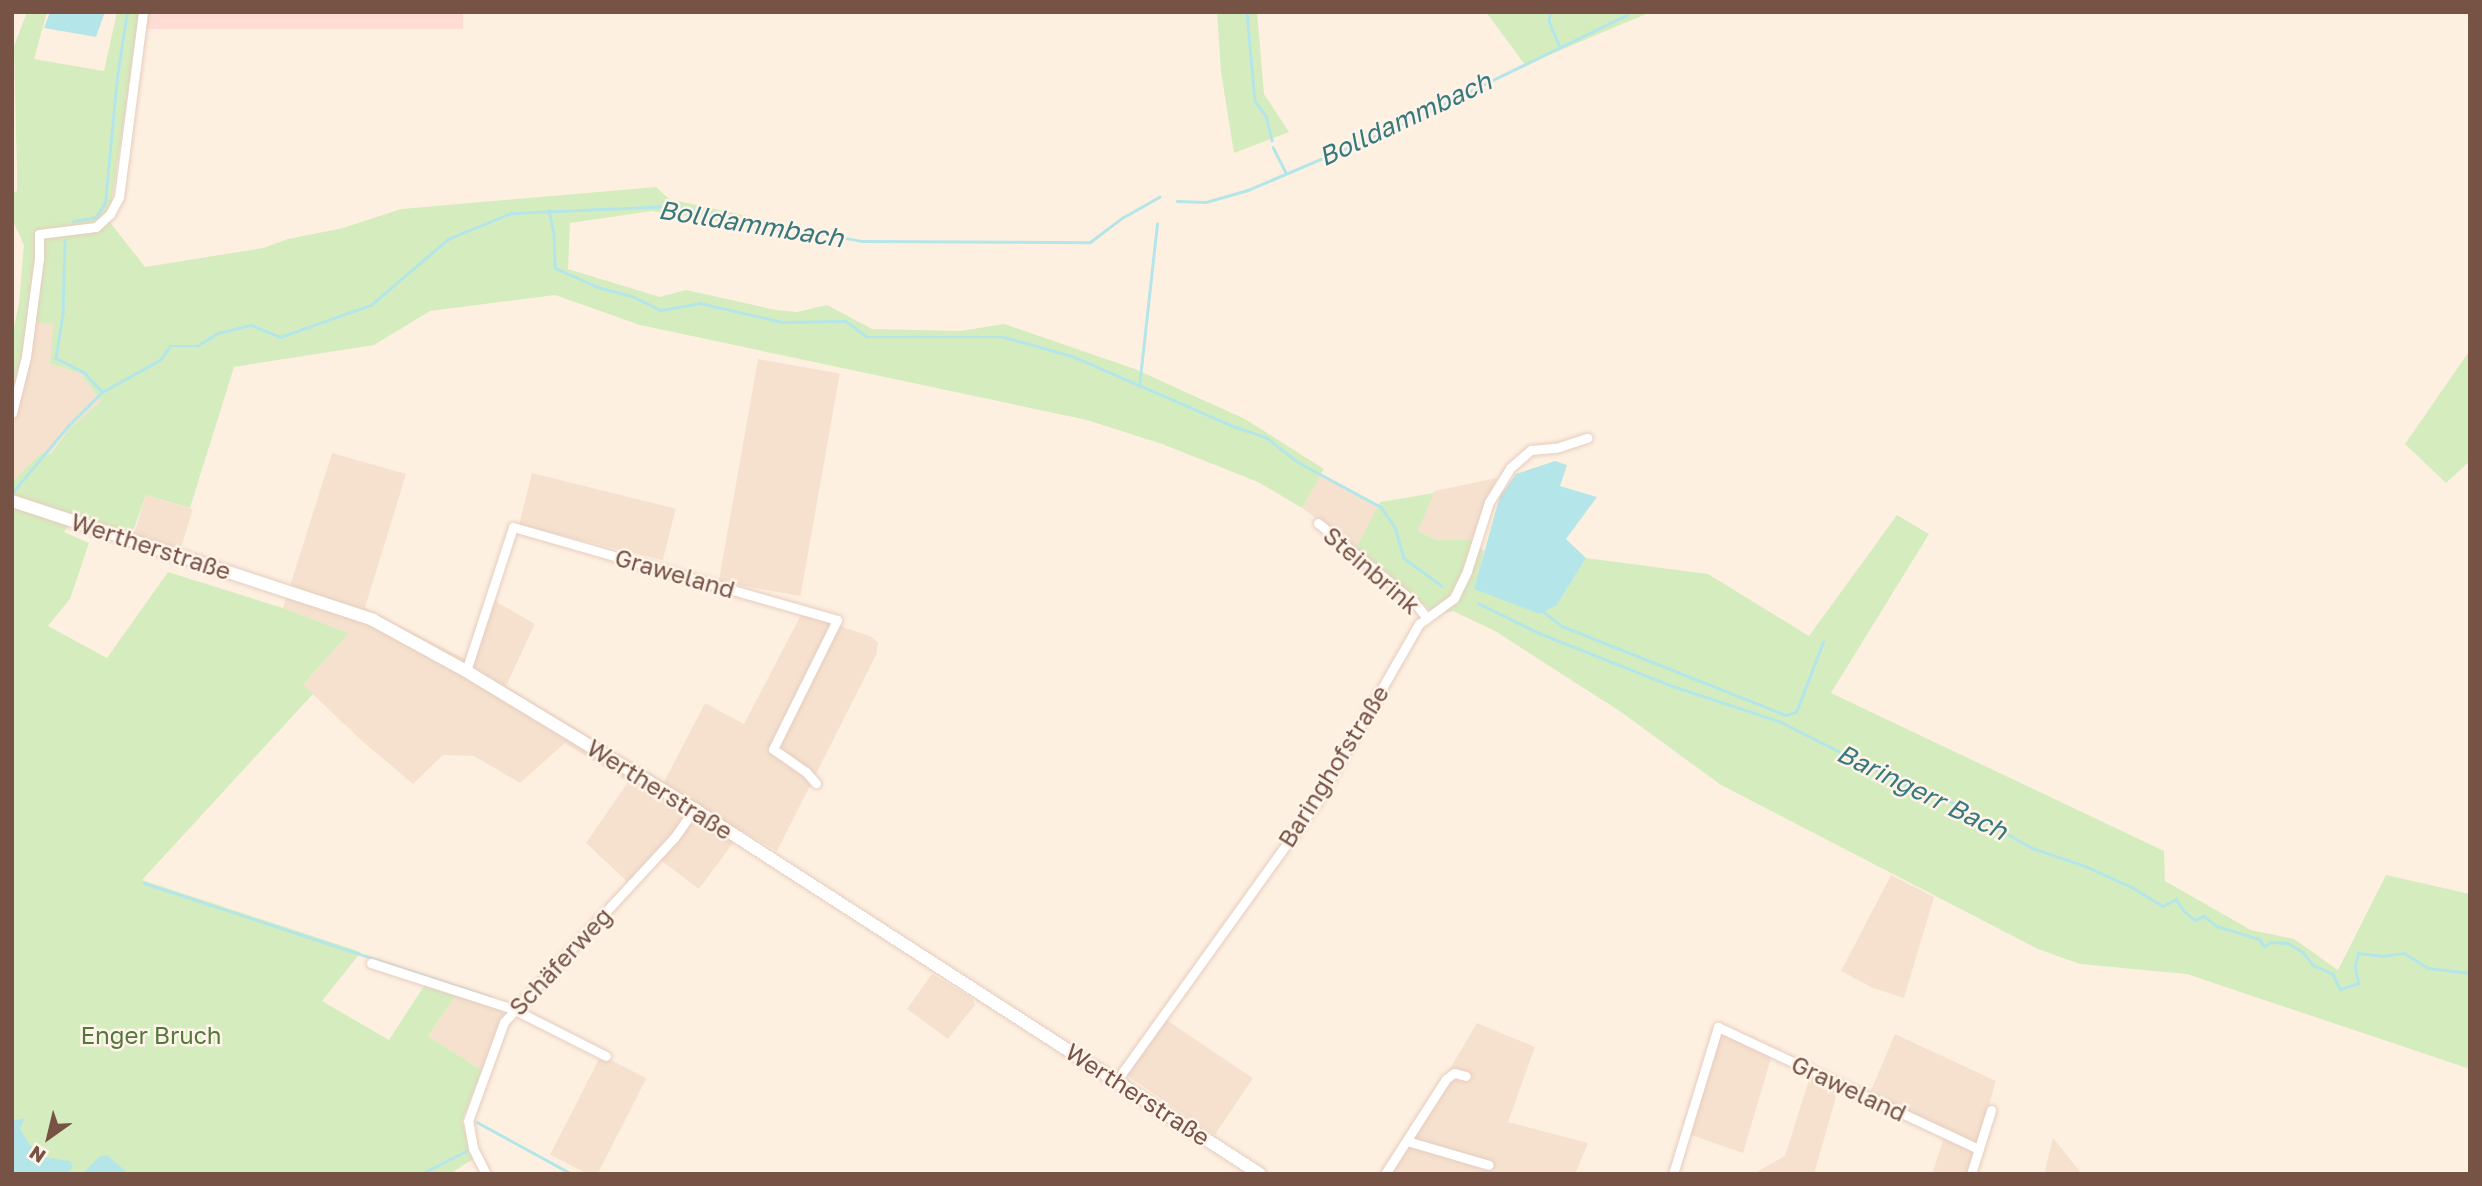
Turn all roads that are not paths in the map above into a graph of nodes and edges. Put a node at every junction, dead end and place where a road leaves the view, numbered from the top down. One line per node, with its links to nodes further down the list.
1 (143, 12): 2 (street)
2 (12, 413)
3 (1587, 438): 6 (street, Baringhofstraße)
4 (12, 501): 7 (main road, Wertherstraße)
5 (1318, 523): 6 (street, Steinbrink)
6 (1426, 617): 14 (street, Baringhofstraße)
7 (466, 671): 8 (street, Graweland); 9 (main road, Wertherstraße)
8 (816, 783)
9 (694, 810): 11 (street, Schäferweg); 14 (main road, Wertherstraße)
10 (371, 963): 11 (street)
11 (513, 1009): 12 (street); 19 (street, Schäferweg)
12 (606, 1056)
13 (1466, 1076): 16 (street)
14 (1117, 1080): 20 (main road, Wertherstraße)
15 (1991, 1110): 17 (street)
16 (1407, 1141): 18 (street); 21 (street)
17 (1979, 1149): 22 (street, Graweland); 23 (street)
18 (1489, 1165)
19 (486, 1174)
20 (1260, 1174)
21 (1385, 1174)
22 (1672, 1174)
23 (1971, 1174)

